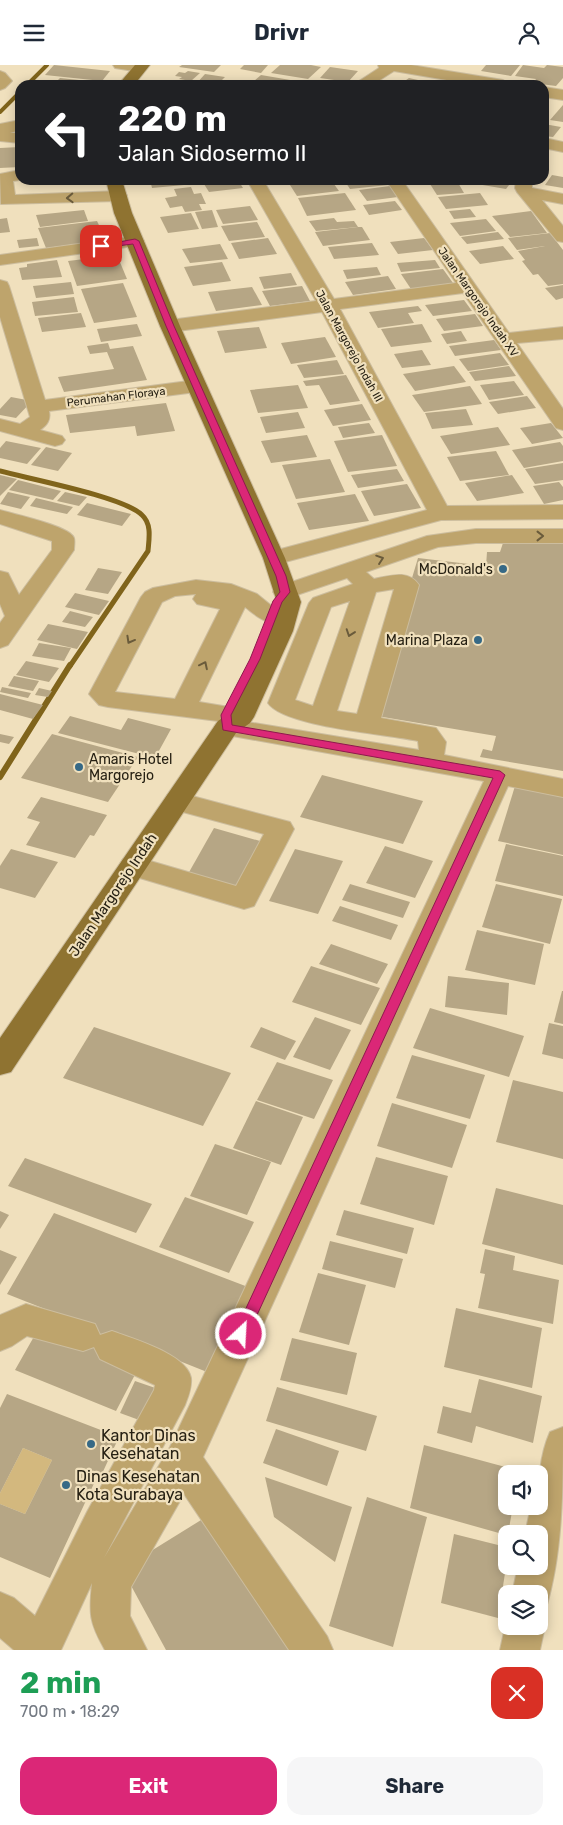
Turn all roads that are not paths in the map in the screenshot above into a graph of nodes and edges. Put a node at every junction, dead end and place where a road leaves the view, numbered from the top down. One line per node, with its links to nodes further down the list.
1 (120, 65): 3 (street)
2 (390, 65): 5 (street); 6 (street)
3 (142, 66): 4 (main road)
4 (130, 80)
5 (368, 80)
6 (475, 80)
7 (549, 93): 8 (street)
8 (563, 95)
9 (15, 126): 10 (street)
10 (15, 138)
11 (15, 175): 15 (street, one-way to 11)
12 (258, 185): 22 (street, Jalan Margorejo Indah III)
13 (397, 185): 21 (street, Jalan Margorejo Indah XV)
14 (526, 186): 16 (street); 17 (street)
15 (116, 188): 18 (main road, Jalan Margorejo Indah)
16 (563, 199)
17 (563, 237)
18 (135, 241): 19 (street); 23 (main road, Jalan Margorejo Indah)
19 (0, 260)
20 (0, 286): 27 (street)
21 (467, 287): 22 (street); 25 (street, Jalan Margorejo Indah XV)
22 (329, 307): 23 (street); 33 (street, Jalan Margorejo Indah III)
23 (170, 326): 26 (main road, Jalan Margorejo Indah)
24 (563, 333): 25 (street)
25 (503, 339): 28 (street, Jalan Margorejo Indah XV)
26 (196, 386): 27 (street, Perumahan Floraya); 36 (main road, Jalan Margorejo Indah)
27 (36, 407): 30 (street)
28 (563, 424)
29 (0, 425): 30 (street)
30 (24, 431): 31 (street)
31 (54, 440)
32 (563, 512): 33 (street)
33 (440, 513): 36 (street)
34 (0, 517): 42 (street)
35 (563, 536): 38 (street, one-way to 35)
36 (274, 557): 40 (main road, Jalan Margorejo Indah)
37 (0, 578): 42 (street)
38 (328, 578): 39 (street); 40 (street)
39 (363, 582): 46 (street, one-way to 46); 46 (street); 48 (street)
40 (285, 592): 43 (main road, Jalan Margorejo Indah); 47 (main road, Jalan Margorejo Indah)
41 (153, 597): 43 (street); 45 (street, one-way to 45); 45 (street, one-way to 41)
42 (17, 616): 44 (street)
43 (272, 616): 47 (main road, Jalan Margorejo Indah)
44 (0, 640)
45 (182, 709): 47 (street)
46 (323, 715): 48 (street)
47 (227, 721): 49 (street); 52 (main road, Jalan Margorejo Indah)
48 (367, 723): 49 (street)
49 (430, 761): 50 (street)
50 (500, 775): 51 (street); 57 (street)
51 (563, 787)
52 (177, 801): 53 (main road, Jalan Margorejo Indah); 53 (street)
53 (133, 866): 54 (main road, Jalan Margorejo Indah)
54 (0, 1063)
55 (0, 1335): 61 (street)
56 (563, 1445): 58 (street)
57 (183, 1460): 62 (street); 63 (street)
58 (546, 1525)
59 (0, 1612): 61 (street)
60 (523, 1635): 64 (street)
61 (41, 1649)
62 (127, 1650)
63 (313, 1650)
64 (520, 1650)

